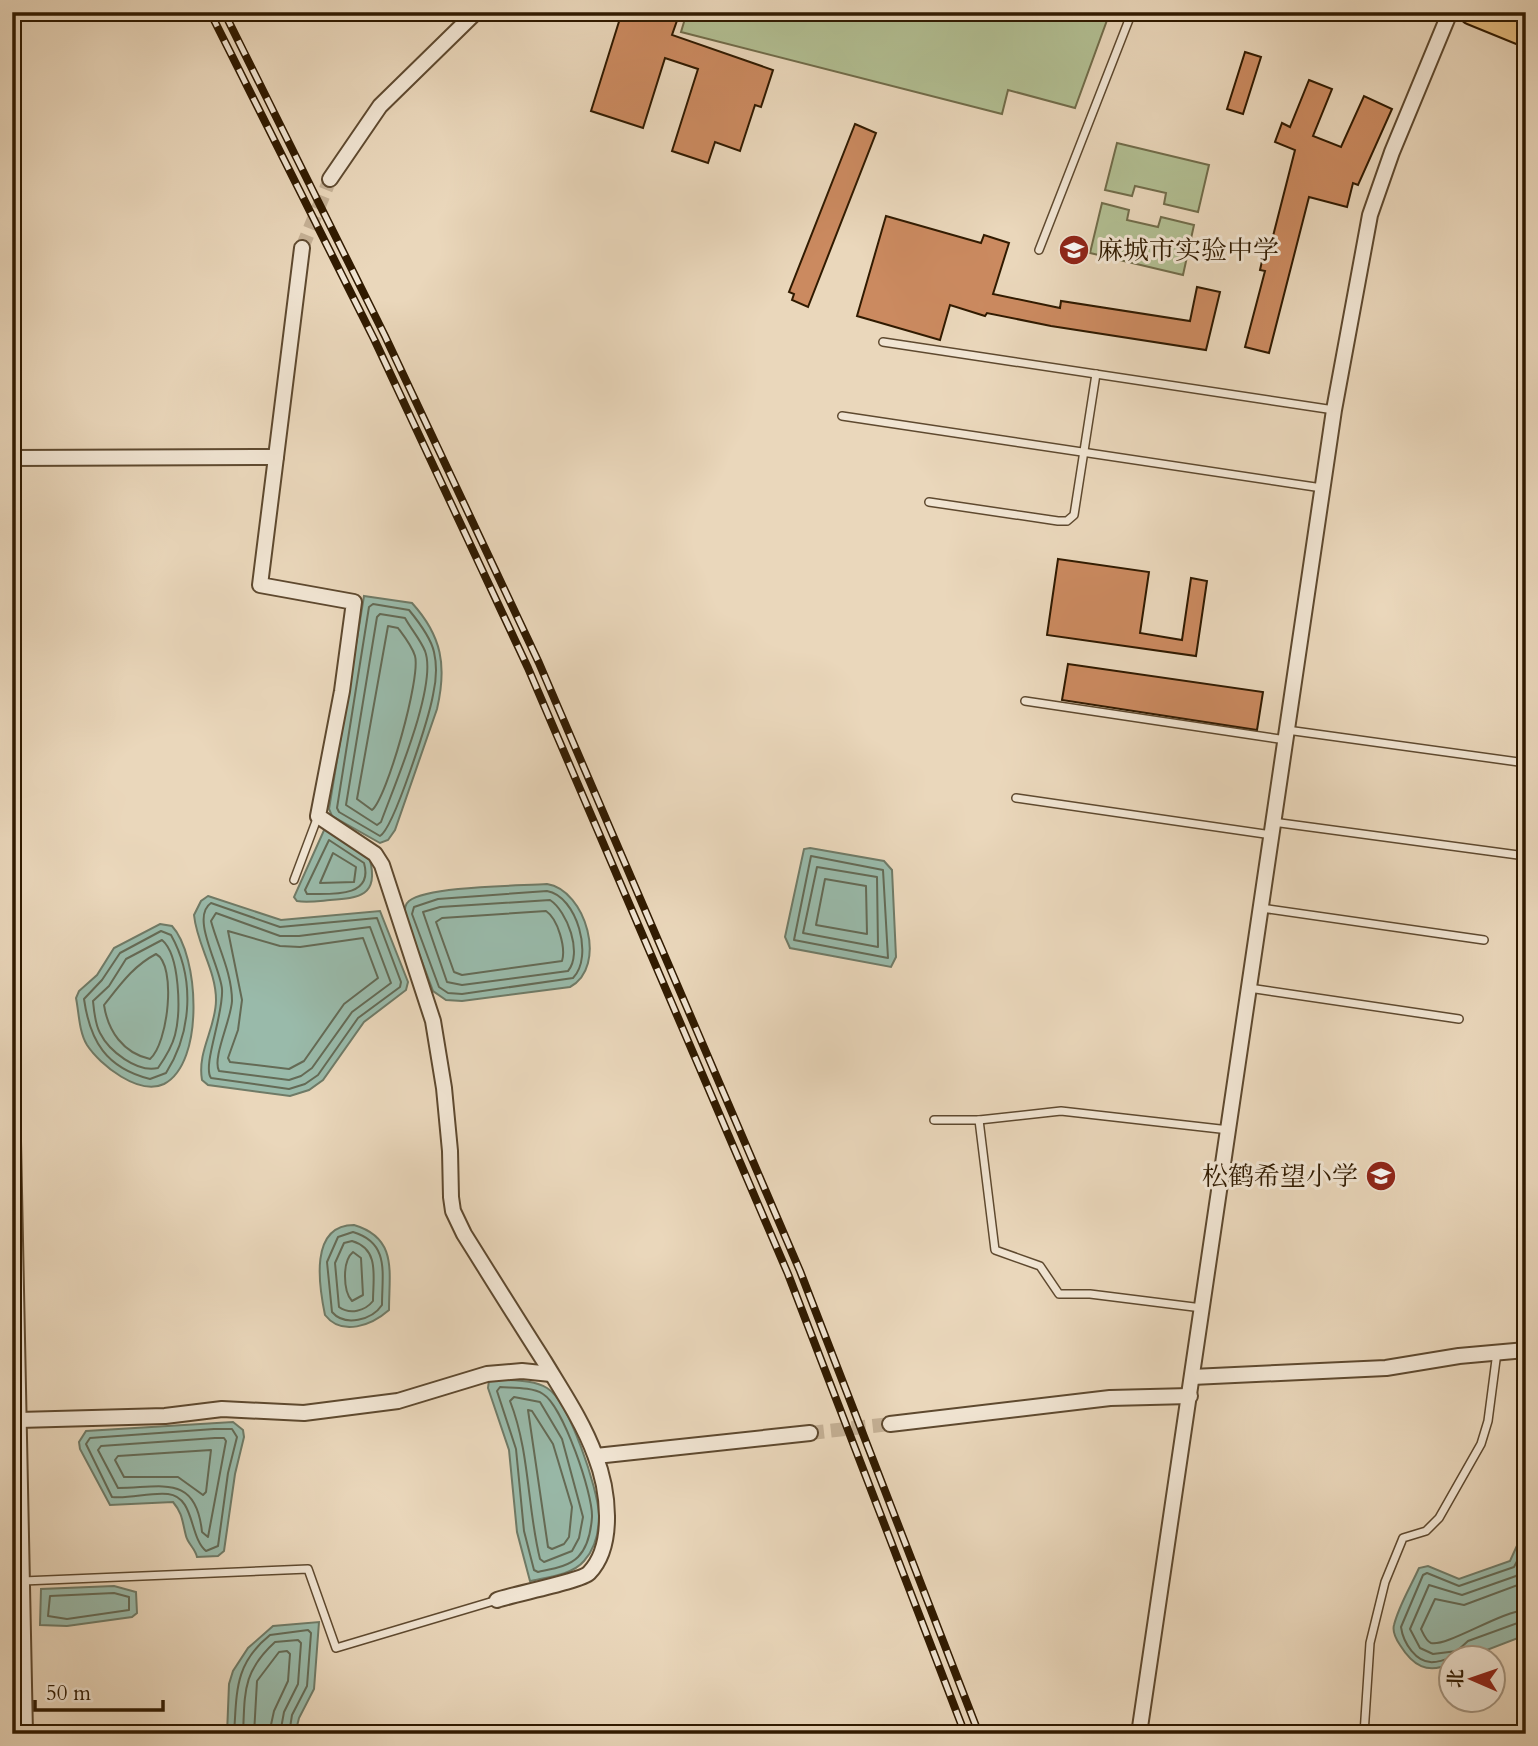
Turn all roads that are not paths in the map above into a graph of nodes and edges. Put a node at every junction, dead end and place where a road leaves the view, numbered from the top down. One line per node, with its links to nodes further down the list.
1 (476, 12): 6 (street)
2 (1132, 12): 8 (lane)
3 (1450, 12): 11 (street)
4 (1472, 12): 5 (highway)
5 (1526, 34)
6 (330, 179)
7 (302, 248): 14 (street)
8 (1038, 250)
9 (883, 342): 10 (lane)
10 (1096, 374): 11 (lane); 13 (lane)
11 (1334, 410): 16 (street)
12 (842, 416): 13 (lane)
13 (1084, 452): 16 (lane); 17 (lane)
14 (276, 457): 15 (street); 22 (street)
15 (12, 458)
16 (1322, 488): 19 (street)
17 (929, 502)
18 (1024, 701): 19 (lane)
19 (1286, 735): 20 (lane); 23 (street)
20 (1526, 763)
21 (1016, 798): 23 (lane)
22 (318, 816): 25 (lane); 38 (street)
23 (1273, 828): 24 (lane); 26 (street)
24 (1518, 855)
25 (294, 880)
26 (1261, 908): 27 (lane); 28 (street)
27 (1484, 940)
28 (1249, 988): 29 (lane); 33 (street)
29 (1459, 1018)
30 (12, 1092): 35 (street)
31 (934, 1120): 32 (lane)
32 (979, 1120): 33 (lane); 34 (lane)
33 (1229, 1130): 34 (street)
34 (1203, 1308): 39 (street)
35 (14, 1310): 41 (street)
36 (1526, 1350): 37 (street)
37 (1497, 1352): 39 (street); 49 (lane)
38 (551, 1374): 41 (street); 44 (street)
39 (1192, 1377): 40 (street)
40 (1190, 1396): 42 (street); 48 (street)
41 (19, 1420): 45 (street)
42 (890, 1424)
43 (810, 1433): 44 (street)
44 (596, 1456): 46 (street)
45 (22, 1581): 46 (lane); 47 (street)
46 (497, 1600)
47 (25, 1734)
48 (1139, 1734)
49 (1364, 1734)

